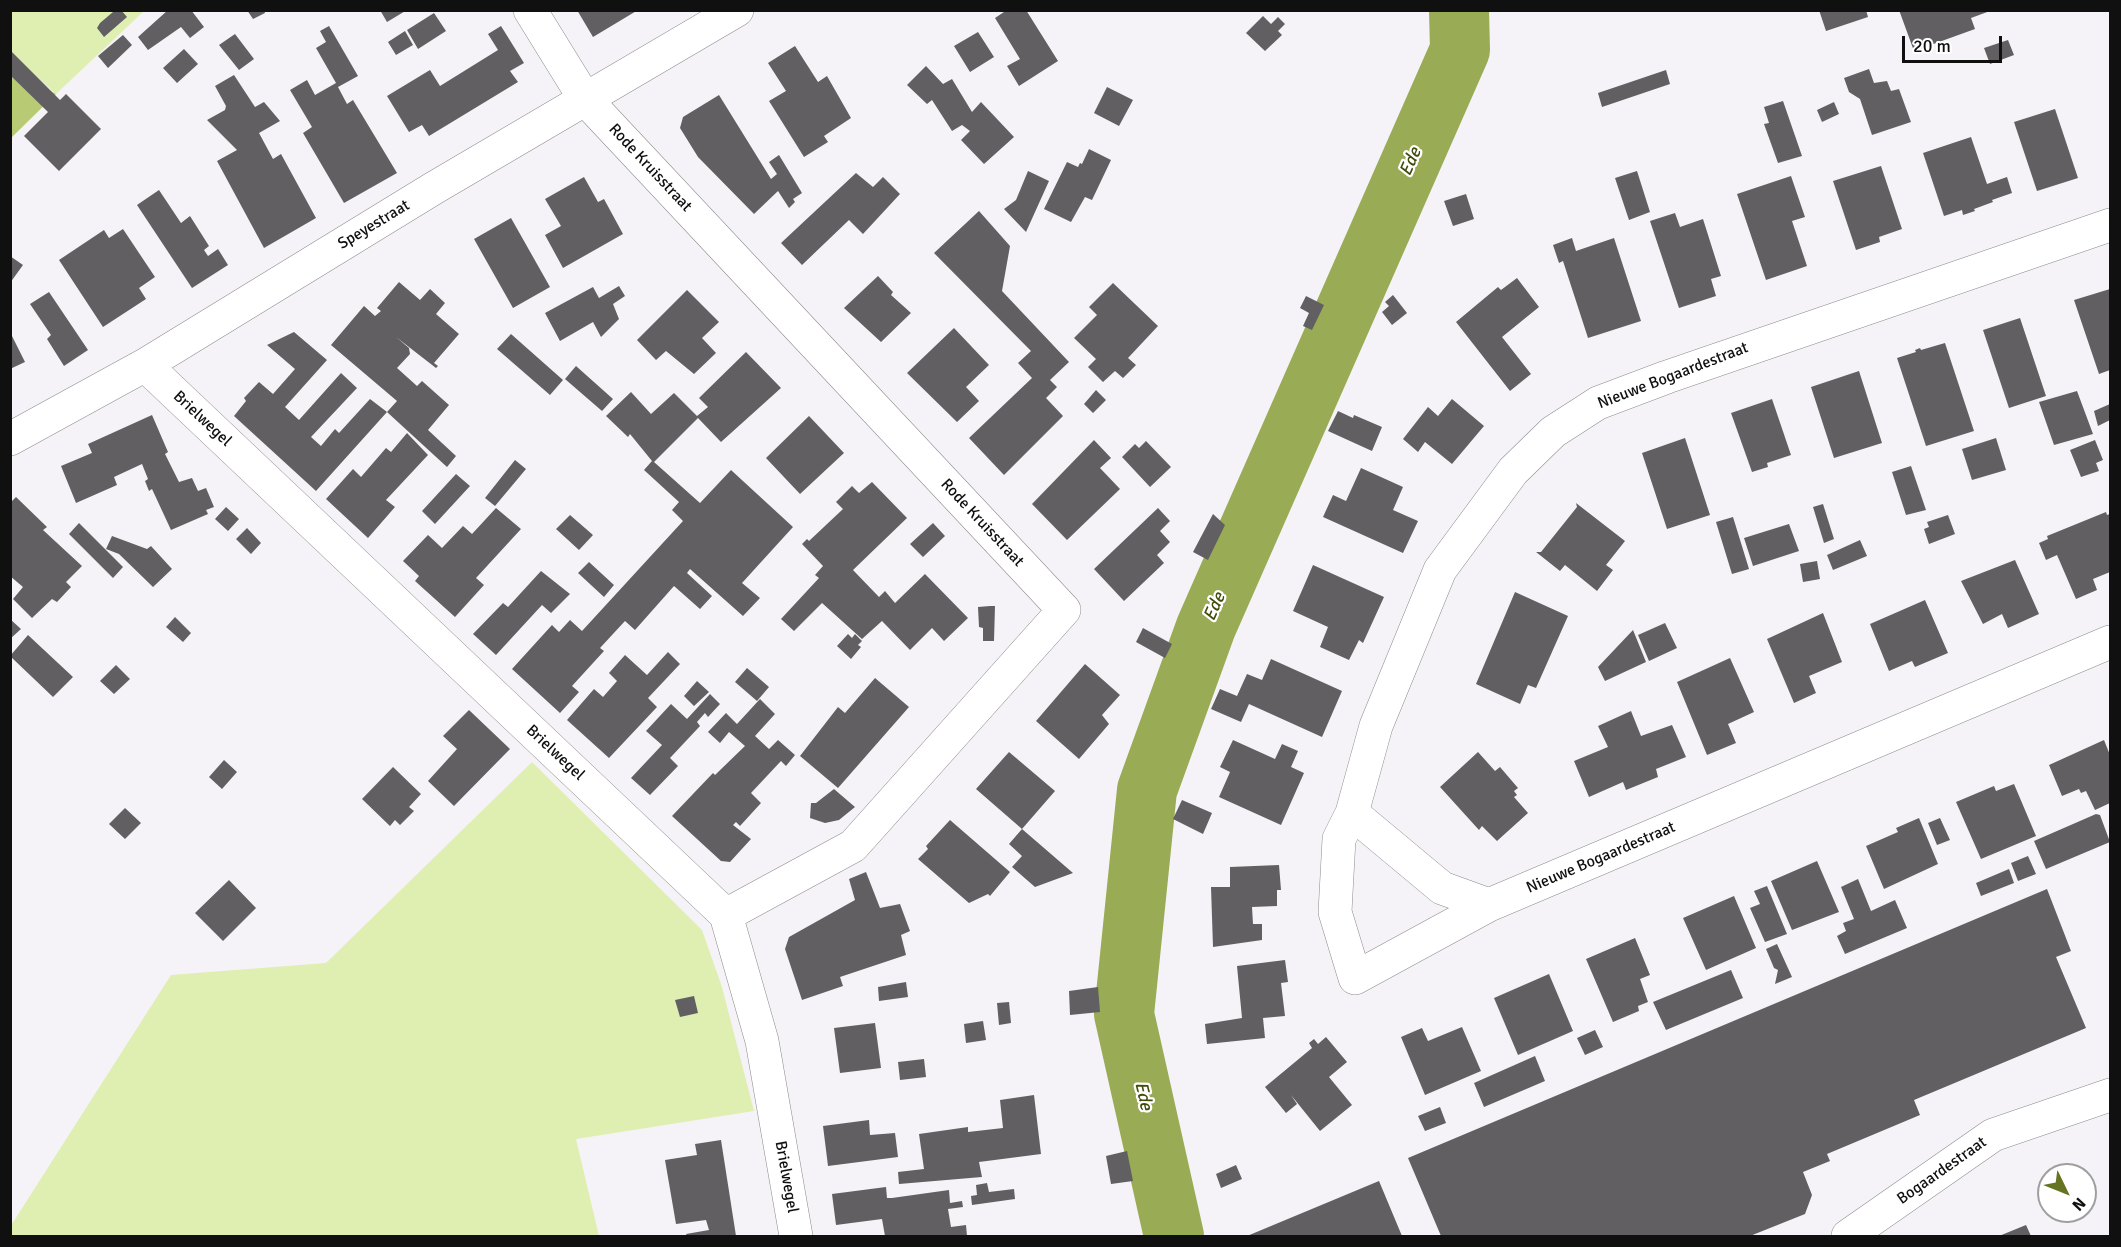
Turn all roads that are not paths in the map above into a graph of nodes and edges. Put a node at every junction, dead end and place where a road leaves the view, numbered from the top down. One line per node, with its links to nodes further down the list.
1 (530, 10): 3 (street)
2 (737, 10): 3 (street, Speyestraat)
3 (585, 99): 5 (street, Speyestraat); 10 (street, Rode Kruisstraat)
4 (2110, 225): 8 (street, Nieuwe Bogaardestraat)
5 (145, 365): 6 (street, Speyestraat); 10 (street, Brielwegel)
6 (10, 439)
7 (2110, 642): 9 (street, Nieuwe Bogaardestraat)
8 (1352, 813): 9 (street); 9 (street, Nieuwe Bogaardestraat)
9 (1489, 905)
10 (726, 915): 12 (street, Brielwegel)
11 (2110, 1095): 13 (street, Bogaardestraat)
12 (796, 1236)
13 (1848, 1236)

